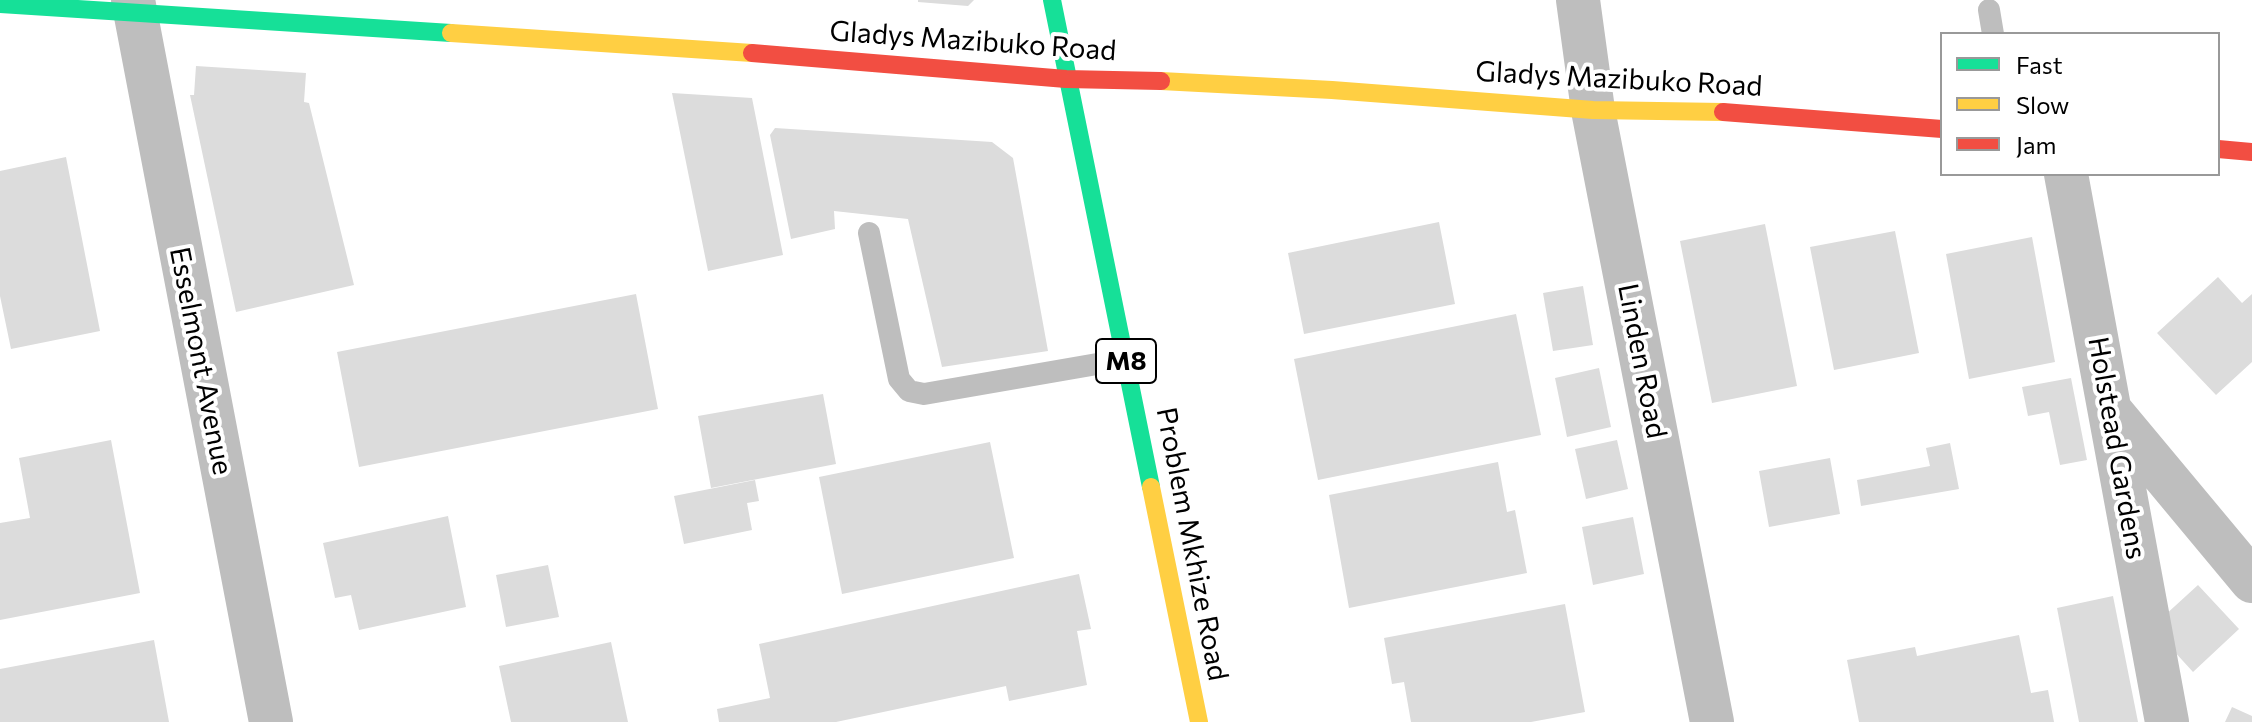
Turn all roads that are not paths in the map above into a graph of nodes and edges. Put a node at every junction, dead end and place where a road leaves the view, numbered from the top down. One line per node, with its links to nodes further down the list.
1 (1052, 0): 7 (street, Problem Mkhize Road / M8)
2 (1578, 0): 8 (street, Linden Road)
3 (0, 4): 4 (street, Gladys Mazibuko Road)
4 (134, 7): 7 (street, Gladys Mazibuko Road); 17 (street, Esselmont Avenue)
5 (1989, 10): 6 (lane)
6 (1993, 32)
7 (1066, 79): 8 (street, Gladys Mazibuko Road); 14 (street, Problem Mkhize Road / M8)
8 (1593, 110): 9 (street, Gladys Mazibuko Road); 19 (street, Linden Road)
9 (1940, 129)
10 (2220, 149): 11 (street)
11 (2252, 152)
12 (2066, 176): 15 (street, Holstead Gardens)
13 (869, 233): 14 (lane)
14 (1126, 359): 18 (street, Problem Mkhize Road / M8)
15 (2111, 411): 16 (street); 20 (street, Holstead Gardens)
16 (2252, 581)
17 (271, 722)
18 (1199, 722)
19 (1712, 722)
20 (2167, 722)

